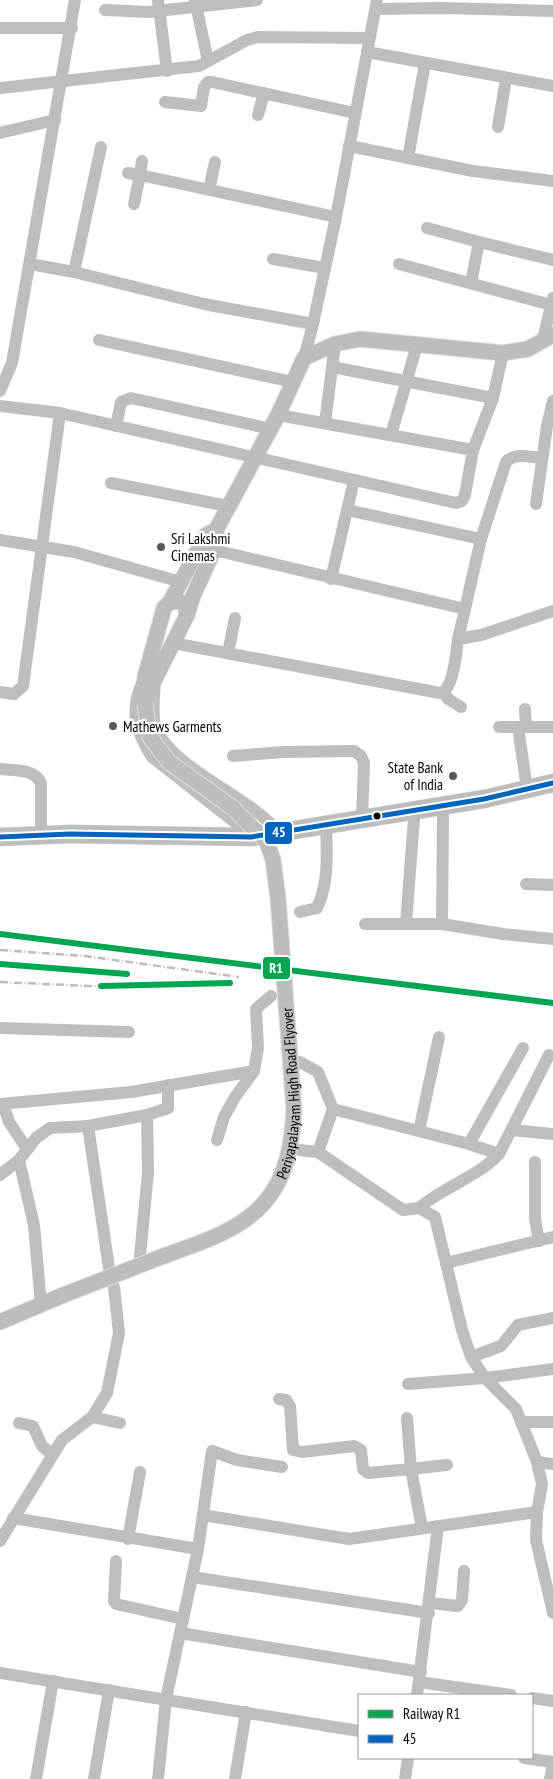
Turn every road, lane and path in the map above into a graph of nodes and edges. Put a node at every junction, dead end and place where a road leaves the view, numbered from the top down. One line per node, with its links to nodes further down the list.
1 (75, 0): 10 (street)
2 (258, 0): 3 (street)
3 (195, 3): 4 (street); 13 (street)
4 (159, 5): 7 (street); 15 (street)
5 (376, 5): 6 (street); 11 (street)
6 (470, 5): 8 (street)
7 (105, 10)
8 (553, 11)
9 (0, 28): 10 (street)
10 (72, 28): 17 (street)
11 (370, 38): 12 (street); 13 (street)
12 (367, 52): 14 (street); 22 (street)
13 (208, 61): 15 (street)
14 (425, 63): 16 (street); 29 (street)
15 (167, 71): 17 (street)
16 (506, 78): 18 (street); 25 (street)
17 (62, 82): 19 (street); 24 (street)
18 (553, 86)
19 (0, 88)
20 (264, 93): 21 (street); 22 (street); 23 (street)
21 (164, 102)
22 (355, 113): 27 (street)
23 (258, 115)
24 (55, 120): 26 (street); 41 (street)
25 (498, 127)
26 (0, 132)
27 (349, 146): 29 (street); 36 (street)
28 (100, 147): 44 (street)
29 (408, 158): 33 (street)
30 (142, 161): 32 (street)
31 (215, 162): 34 (street)
32 (134, 174): 34 (street); 35 (street)
33 (553, 181)
34 (209, 190): 36 (street)
35 (134, 204)
36 (336, 217): 43 (street)
37 (427, 228): 38 (street)
38 (479, 242): 40 (street); 45 (street)
39 (274, 259): 43 (street)
40 (553, 260)
41 (30, 264): 44 (street); 57 (street)
42 (399, 264): 45 (street)
43 (325, 268): 47 (street)
44 (74, 272): 47 (street)
45 (472, 283): 46 (street)
46 (552, 301): 48 (street)
47 (313, 324): 53 (street)
48 (548, 337): 52 (main road)
49 (99, 340): 55 (street)
50 (335, 344): 51 (main road); 53 (main road); 54 (street)
51 (417, 345): 52 (main road); 56 (street)
52 (503, 353): 58 (street)
53 (304, 358): 55 (main road)
54 (332, 367): 56 (street); 63 (street)
55 (293, 382): 62 (main road)
56 (406, 382): 58 (street); 66 (street)
57 (0, 391)
58 (492, 398): 67 (street)
59 (553, 401): 69 (street)
60 (0, 406): 61 (street)
61 (60, 413): 64 (street); 78 (street)
62 (278, 415): 63 (street); 65 (main road)
63 (325, 423): 66 (street)
64 (116, 426): 65 (street); 68 (street)
65 (271, 429): 68 (main road)
66 (391, 435): 67 (street)
67 (473, 450): 70 (street)
68 (254, 457): 70 (street); 73 (main road)
69 (542, 458): 72 (street); 76 (street)
70 (354, 480): 74 (street)
71 (111, 483): 73 (street)
72 (536, 504)
73 (228, 506): 75 (main road)
74 (347, 510): 76 (street); 80 (street)
75 (216, 530): 79 (main road); 81 (main road)
76 (481, 539): 83 (street)
77 (0, 540): 78 (street)
78 (42, 547): 81 (street); 91 (street)
79 (214, 550): 80 (street); 85 (main road)
80 (331, 579): 83 (street)
81 (181, 582): 82 (main road)
82 (170, 602): 85 (main road); 90 (main road)
83 (464, 609): 87 (street)
84 (553, 611): 87 (street)
85 (187, 615): 88 (main road)
86 (235, 618): 89 (street)
87 (458, 639): 92 (street)
88 (173, 643): 89 (street); 90 (main road)
89 (228, 653): 92 (street)
90 (150, 678): 107 (street); 110 (street); 151 (main road, Periyapalayam High Road Flyover, bridge)
91 (0, 692)
92 (444, 692): 93 (street)
93 (461, 707)
94 (526, 709): 96 (street)
95 (499, 727): 96 (street)
96 (522, 727): 97 (street); 101 (street)
97 (553, 727)
98 (233, 756): 105 (street)
99 (0, 770): 108 (street)
100 (553, 783): 101 (highway)
101 (527, 789): 105 (highway)
102 (553, 792): 103 (highway)
103 (443, 815): 104 (highway); 117 (street)
104 (414, 818): 106 (highway); 116 (street)
105 (362, 819): 106 (highway)
106 (326, 829): 107 (highway); 111 (highway); 114 (street)
107 (279, 833): 110 (highway)
108 (41, 836): 109 (highway); 110 (highway)
109 (0, 837)
110 (253, 837)
111 (0, 844)
112 (526, 884): 113 (street)
113 (553, 885)
114 (300, 912)
115 (365, 924): 116 (street)
116 (406, 924): 117 (street)
117 (442, 924): 118 (street)
118 (553, 939)
119 (271, 996): 126 (street)
120 (0, 1028): 121 (street)
121 (129, 1032)
122 (439, 1037): 133 (street)
123 (524, 1048): 136 (street)
124 (550, 1055): 132 (street)
125 (300, 1062): 129 (street)
126 (254, 1070): 127 (street); 135 (street)
127 (168, 1085): 128 (street); 130 (street)
128 (1, 1104): 137 (street)
129 (333, 1109): 133 (street); 139 (street)
130 (147, 1115): 131 (street); 147 (street)
131 (88, 1126): 137 (street); 149 (street)
132 (511, 1130): 134 (street); 140 (street)
133 (419, 1131): 136 (street)
134 (553, 1134)
135 (217, 1140)
136 (469, 1144): 140 (street)
137 (27, 1149): 141 (street)
138 (300, 1150): 139 (street)
139 (318, 1152): 144 (street)
140 (499, 1154): 144 (street)
141 (19, 1160): 143 (street); 151 (street)
142 (535, 1162): 146 (street)
143 (0, 1175)
144 (419, 1208): 148 (street)
145 (553, 1237): 146 (street)
146 (539, 1241): 148 (street)
147 (140, 1256)
148 (446, 1263): 154 (street)
149 (109, 1268)
150 (114, 1287): 159 (street)
151 (41, 1305): 153 (main road, Periyapalayam High Road Flyover)
152 (553, 1318): 154 (street)
153 (0, 1322)
154 (471, 1357): 156 (street)
155 (553, 1369): 156 (street)
156 (485, 1378): 157 (street); 161 (street)
157 (408, 1384)
158 (279, 1400): 170 (street)
159 (92, 1417): 164 (street); 165 (street)
160 (407, 1418): 170 (street)
161 (521, 1422): 162 (street); 166 (street)
162 (553, 1422)
163 (19, 1423): 165 (street)
164 (120, 1423)
165 (53, 1455): 174 (street)
166 (537, 1462): 167 (street); 172 (street)
167 (553, 1464)
168 (447, 1466): 170 (street)
169 (282, 1467): 173 (street)
170 (411, 1468): 176 (street)
171 (140, 1472): 177 (street)
172 (538, 1512): 175 (street); 183 (street)
173 (203, 1515): 176 (street); 179 (street)
174 (13, 1518): 177 (street); 178 (street)
175 (438, 1526): 176 (street); 184 (street)
176 (422, 1528)
177 (128, 1539): 179 (street)
178 (0, 1541)
179 (198, 1549): 182 (street)
180 (116, 1561): 186 (street)
181 (464, 1571): 184 (street)
182 (192, 1577): 184 (street); 186 (street)
183 (550, 1582): 185 (street)
184 (429, 1608): 189 (street)
185 (553, 1613)
186 (183, 1620): 187 (street)
187 (180, 1634): 189 (street); 195 (street)
188 (0, 1674): 190 (street)
189 (420, 1677): 192 (street); 193 (street)
190 (53, 1682): 191 (street); 202 (street)
191 (109, 1690): 195 (street); 203 (street)
192 (417, 1694)
193 (506, 1694)
194 (533, 1698): 196 (street)
195 (166, 1699): 197 (street); 204 (street)
196 (553, 1702)
197 (246, 1712): 198 (street); 205 (street)
198 (358, 1731)
199 (408, 1759): 206 (street)
200 (529, 1759): 201 (street)
201 (553, 1764): 207 (street)
202 (36, 1779)
203 (94, 1779)
204 (158, 1779)
205 (235, 1779)
206 (405, 1779)
207 (550, 1779)

